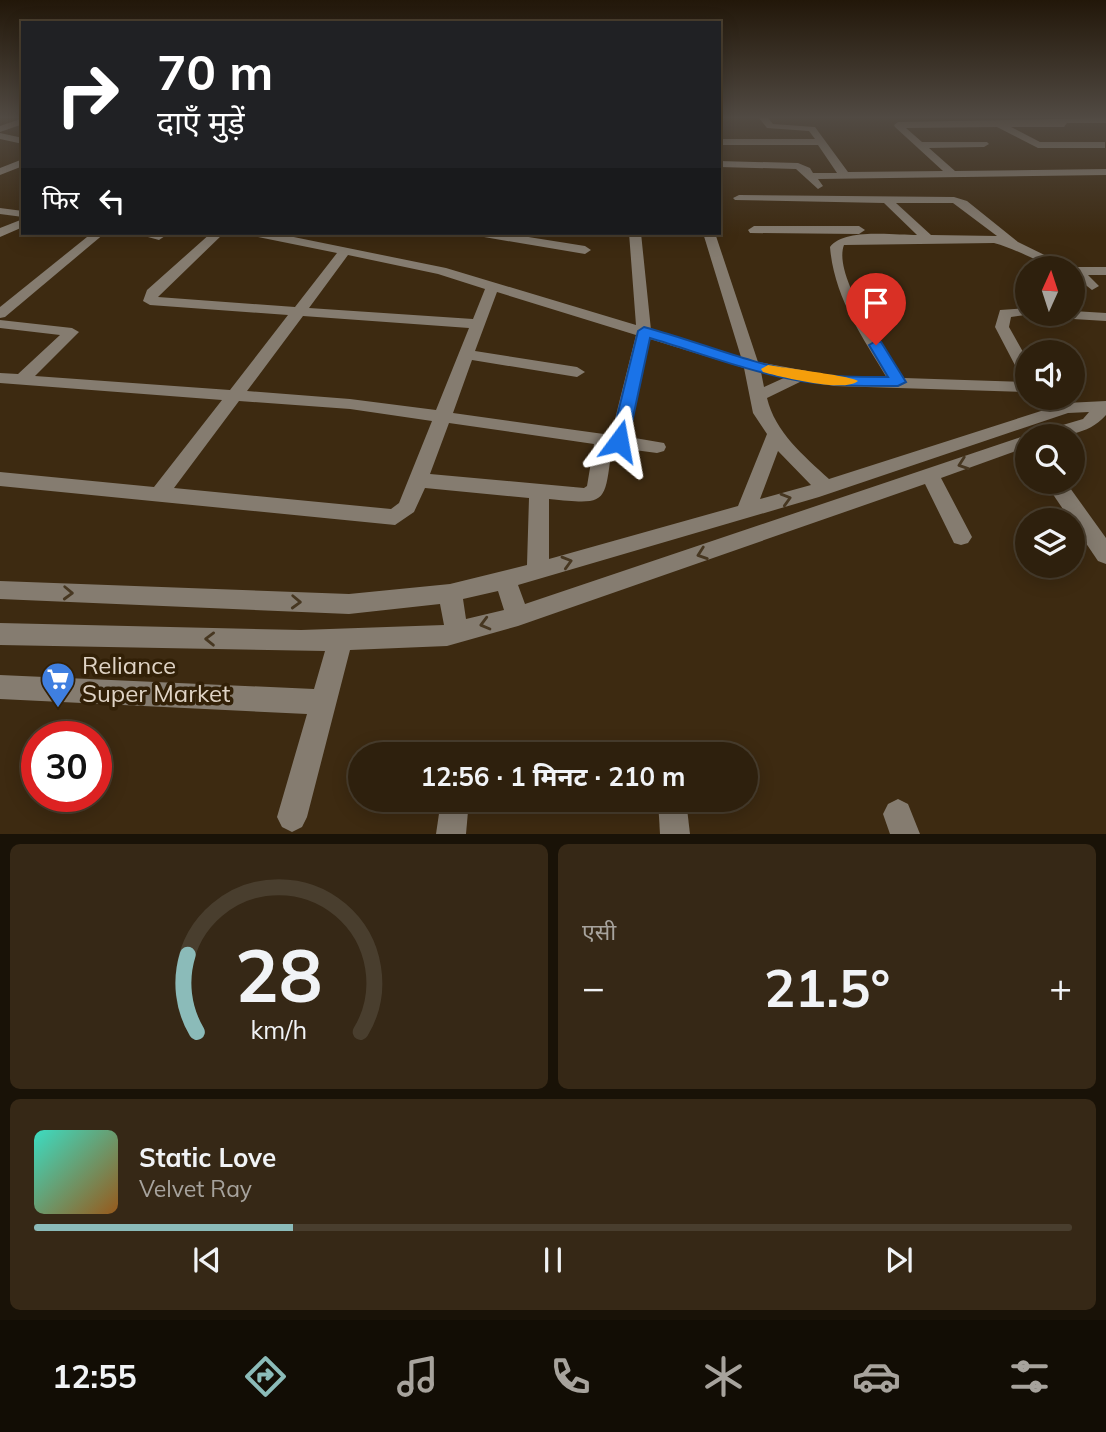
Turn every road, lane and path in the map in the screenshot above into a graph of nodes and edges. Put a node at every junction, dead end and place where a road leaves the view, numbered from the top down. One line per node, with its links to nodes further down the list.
1 (832, 157): 8 (street)
2 (931, 157): 5 (street)
3 (721, 164): 7 (street)
4 (1106, 172): 5 (street)
5 (952, 174): 8 (street)
6 (8, 175): 9 (street)
7 (812, 176): 8 (street); 11 (street)
8 (845, 176)
9 (0, 181)
10 (739, 198): 11 (street)
11 (825, 198): 12 (street)
12 (886, 198): 18 (street); 27 (street)
13 (0, 211): 14 (street)
14 (21, 214)
15 (21, 223): 17 (street)
16 (754, 230): 18 (street)
17 (0, 233)
18 (923, 234): 27 (street); 51 (street)
19 (97, 235): 38 (street)
20 (152, 235): 26 (street)
21 (216, 235): 36 (street)
22 (268, 235): 29 (street)
23 (496, 235): 28 (street)
24 (635, 235): 43 (street)
25 (710, 235): 46 (street)
26 (159, 236)
27 (1016, 245): 30 (street)
28 (584, 250)
29 (345, 251): 34 (street); 36 (street)
30 (1040, 256)
31 (1085, 270): 32 (street)
32 (1106, 271)
33 (1085, 281): 35 (street)
34 (493, 285): 42 (street); 43 (street)
35 (1092, 286)
36 (298, 313): 42 (street); 53 (street)
37 (1015, 313): 44 (street)
38 (0, 314)
39 (1085, 316): 40 (street)
40 (1106, 317)
41 (0, 324): 50 (street)
42 (477, 324): 45 (street)
43 (644, 331): 46 (street); 60 (street)
44 (1015, 351)
45 (466, 354): 47 (street); 57 (street)
46 (751, 365): 48 (street); 54 (street)
47 (578, 372)
48 (800, 376): 51 (street); 54 (street)
49 (0, 379): 50 (street)
50 (21, 380): 53 (street)
51 (898, 382): 52 (street)
52 (1015, 387)
53 (235, 395): 57 (street); 68 (street)
54 (758, 396): 59 (street)
55 (1085, 397): 56 (street)
56 (1106, 405): 58 (street); 66 (street)
57 (441, 416): 60 (street); 65 (street)
58 (1085, 424)
59 (775, 436): 66 (street); 70 (street)
60 (612, 440): 62 (street); 67 (street)
61 (1015, 446): 63 (street, one-way to 63)
62 (657, 447)
63 (930, 475): 71 (street); 77 (street, one-way to 77)
64 (0, 479): 68 (street)
65 (418, 480): 67 (street); 68 (street)
66 (825, 487): 70 (street, one-way to 66)
67 (539, 493): 73 (street)
68 (159, 494)
69 (1063, 494): 72 (street)
70 (747, 510): 73 (street, one-way to 70)
71 (961, 537)
72 (1106, 555)
73 (538, 570): 74 (street)
74 (505, 580): 76 (street); 77 (street)
75 (0, 590): 76 (street, one-way to 76)
76 (450, 593): 78 (street)
77 (519, 616): 78 (street, one-way to 78)
78 (457, 632): 80 (street)
79 (0, 634): 80 (street, one-way to 79)
80 (340, 640): 82 (street)
81 (0, 687): 82 (street)
82 (323, 702): 85 (street)
83 (454, 812): 86 (street)
84 (673, 812): 87 (street)
85 (292, 817)
86 (451, 834)
87 (675, 834)

